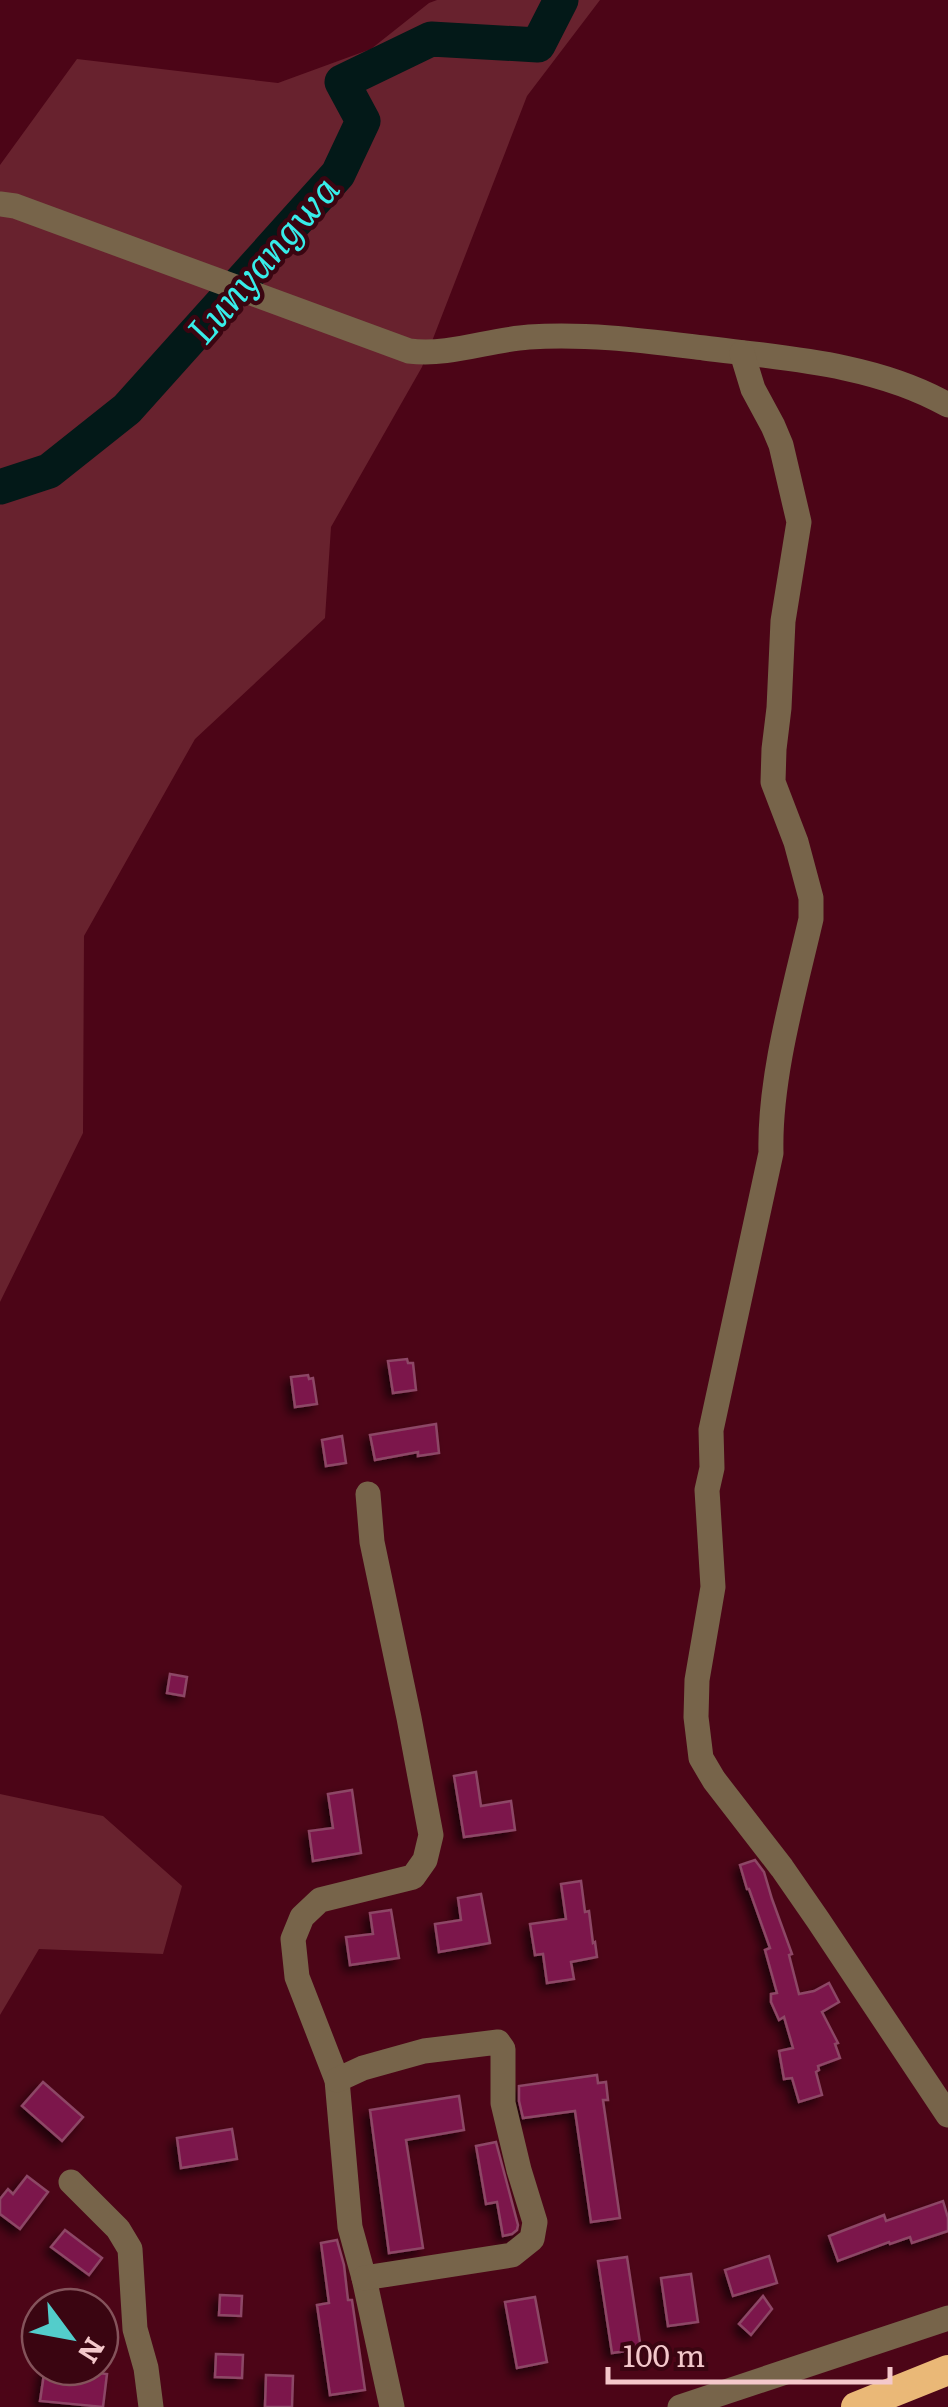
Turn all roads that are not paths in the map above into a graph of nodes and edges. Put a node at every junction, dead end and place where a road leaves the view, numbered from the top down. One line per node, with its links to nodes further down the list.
1 (0, 204): 2 (street)
2 (742, 353): 3 (street); 6 (street)
3 (948, 405)
4 (368, 1494): 5 (street)
5 (337, 2080): 8 (street); 8 (street)
6 (948, 2115)
7 (71, 2182): 11 (street)
8 (364, 2278): 12 (street)
9 (948, 2318): 13 (street)
10 (948, 2370): 14 (highway)
11 (151, 2407)
12 (392, 2407)
13 (680, 2407)
14 (856, 2407)

